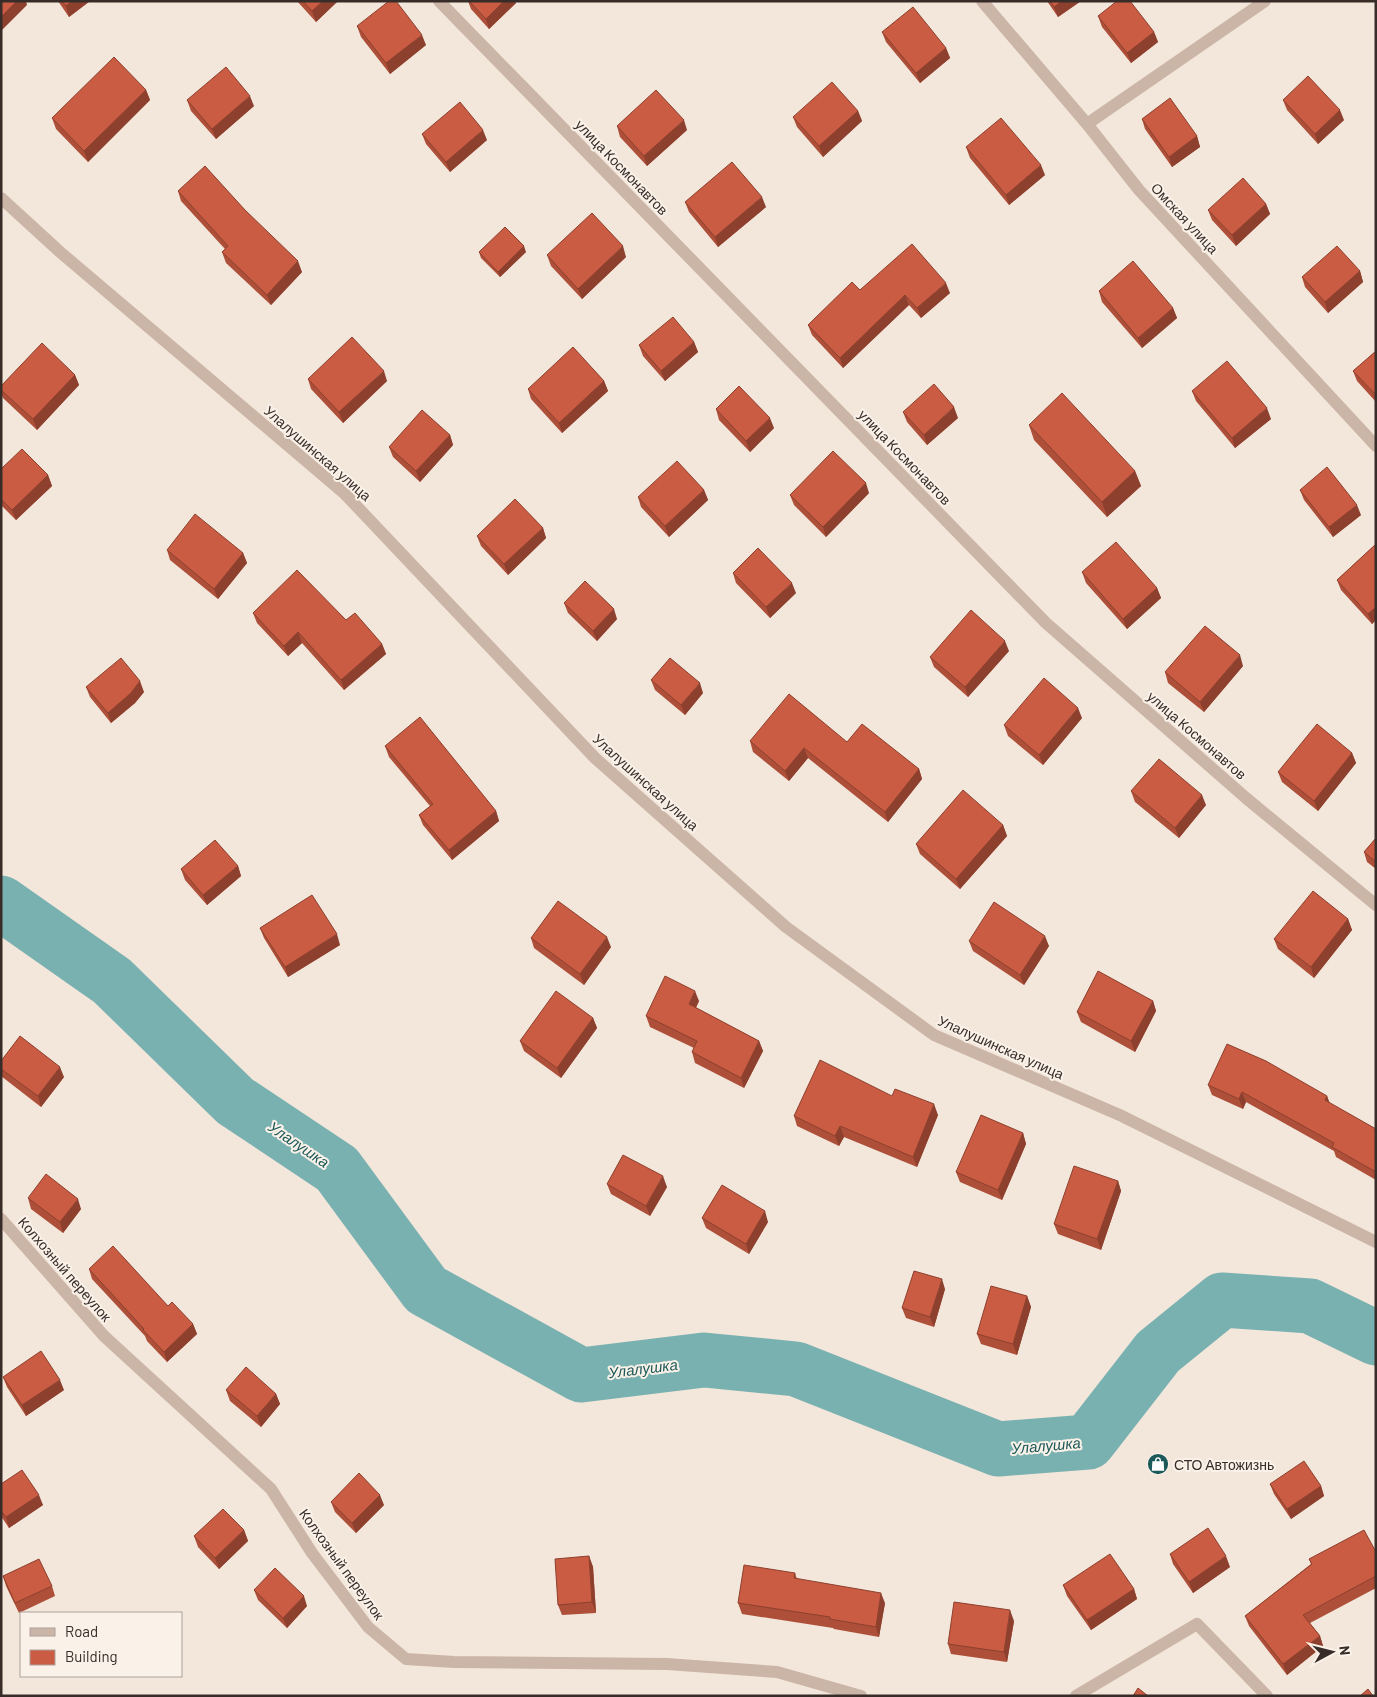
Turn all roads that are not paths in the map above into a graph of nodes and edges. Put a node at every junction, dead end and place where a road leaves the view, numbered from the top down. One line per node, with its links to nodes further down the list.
1 (439, 1): 7 (street, улица Космонавтов)
2 (982, 1): 4 (street, Омская улица)
3 (1265, 1): 4 (street)
4 (1087, 124): 6 (street, Омская улица)
5 (1, 198): 9 (street, Улалушинская улица)
6 (1376, 446)
7 (1376, 905)
8 (1, 1219): 10 (street, Колхозный переулок)
9 (1376, 1242)
10 (862, 1696)
11 (1076, 1696): 12 (street)
12 (1267, 1696)

